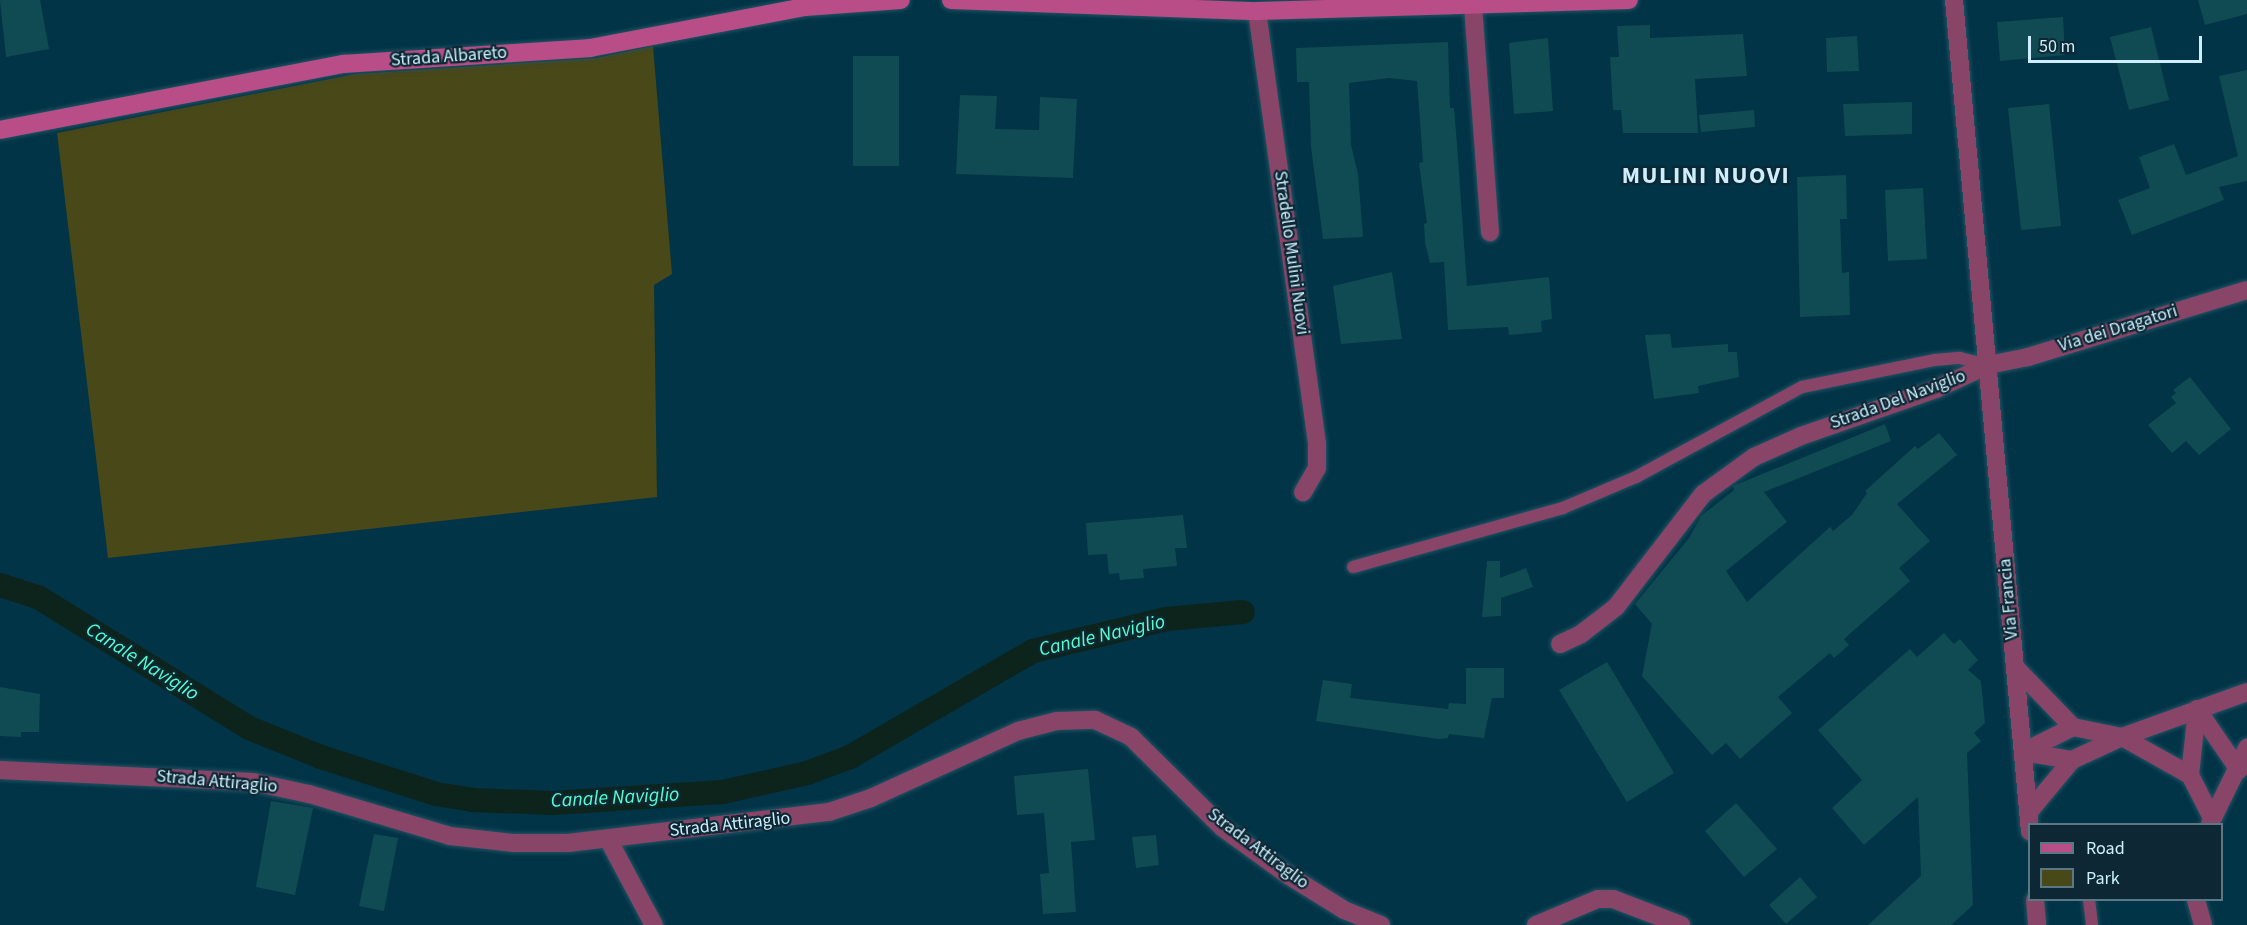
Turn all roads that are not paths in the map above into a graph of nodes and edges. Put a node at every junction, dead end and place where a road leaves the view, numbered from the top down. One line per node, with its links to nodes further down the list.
1 (901, 0): 8 (street, Strada Albareto)
2 (951, 0): 5 (street)
3 (1629, 0): 6 (street)
4 (1954, 0): 11 (street, Strada Del Naviglio)
5 (1166, 4): 7 (street)
6 (1473, 6): 7 (street); 9 (street)
7 (1257, 11): 12 (street, Stradello Mulini Nuovi)
8 (0, 130)
9 (1490, 232)
10 (2247, 290): 11 (street, Via dei Dragatori)
11 (1988, 365): 13 (lane); 14 (street, Strada Del Naviglio); 15 (street, Via Francia)
12 (1303, 492)
13 (1353, 567)
14 (1560, 644)
15 (2015, 667): 18 (street); 21 (street, Via Francia)
16 (2247, 692): 17 (street)
17 (2197, 709): 19 (street); 24 (street); 25 (street)
18 (2073, 727): 19 (street); 21 (street)
19 (2122, 736): 22 (street); 25 (street)
20 (2247, 748): 24 (street)
21 (2023, 752): 22 (street); 26 (street, Via Francia)
22 (2072, 760): 26 (street)
23 (0, 770): 29 (street, Strada Attiraglio)
24 (2239, 770): 27 (street)
25 (2190, 775): 27 (street)
26 (2028, 813): 28 (street, Via Francia)
27 (2211, 821)
28 (2029, 823)
29 (608, 839): 33 (street); 34 (street, Strada Attiraglio)
30 (2035, 901): 37 (street)
31 (2090, 901): 38 (lane)
32 (2196, 901): 39 (street)
33 (654, 925)
34 (1381, 925)
35 (1536, 925): 36 (street)
36 (1681, 925)
37 (2037, 925)
38 (2092, 925)
39 (2203, 925)

